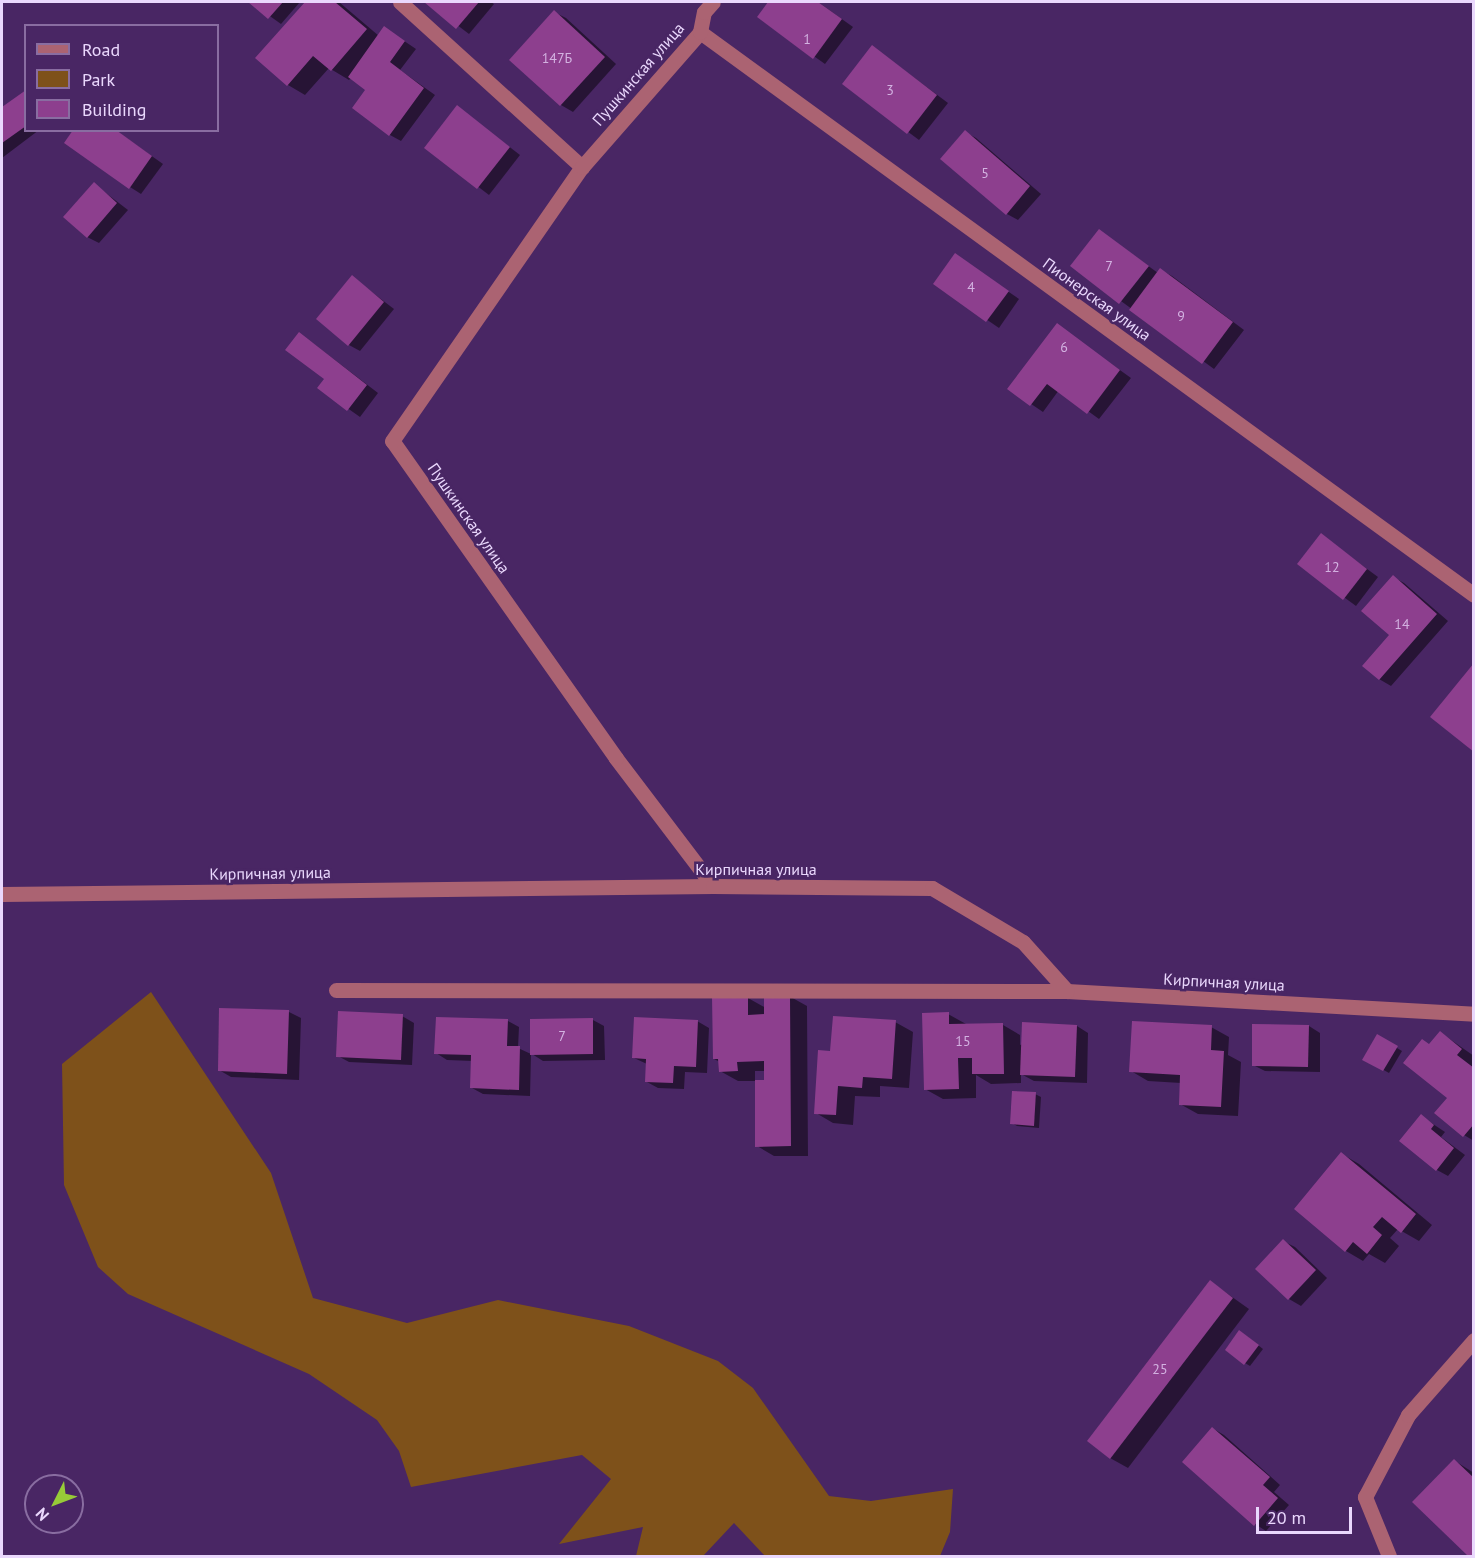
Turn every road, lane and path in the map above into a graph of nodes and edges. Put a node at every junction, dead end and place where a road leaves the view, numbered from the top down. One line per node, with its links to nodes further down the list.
1 (400, 2): 4 (street)
2 (713, 2): 3 (street, Пушкинская улица)
3 (700, 32): 4 (street, Пушкинская улица); 5 (street, Пионерская улица)
4 (582, 166): 6 (street, Пушкинская улица)
5 (1473, 595)
6 (713, 886): 7 (street, Кирпичная улица); 9 (street, Кирпичная улица)
7 (2, 894)
8 (336, 990): 9 (street)
9 (1068, 992): 10 (street, Кирпичная улица)
10 (1473, 1014)
11 (1473, 1340): 12 (street)
12 (1389, 1557)

